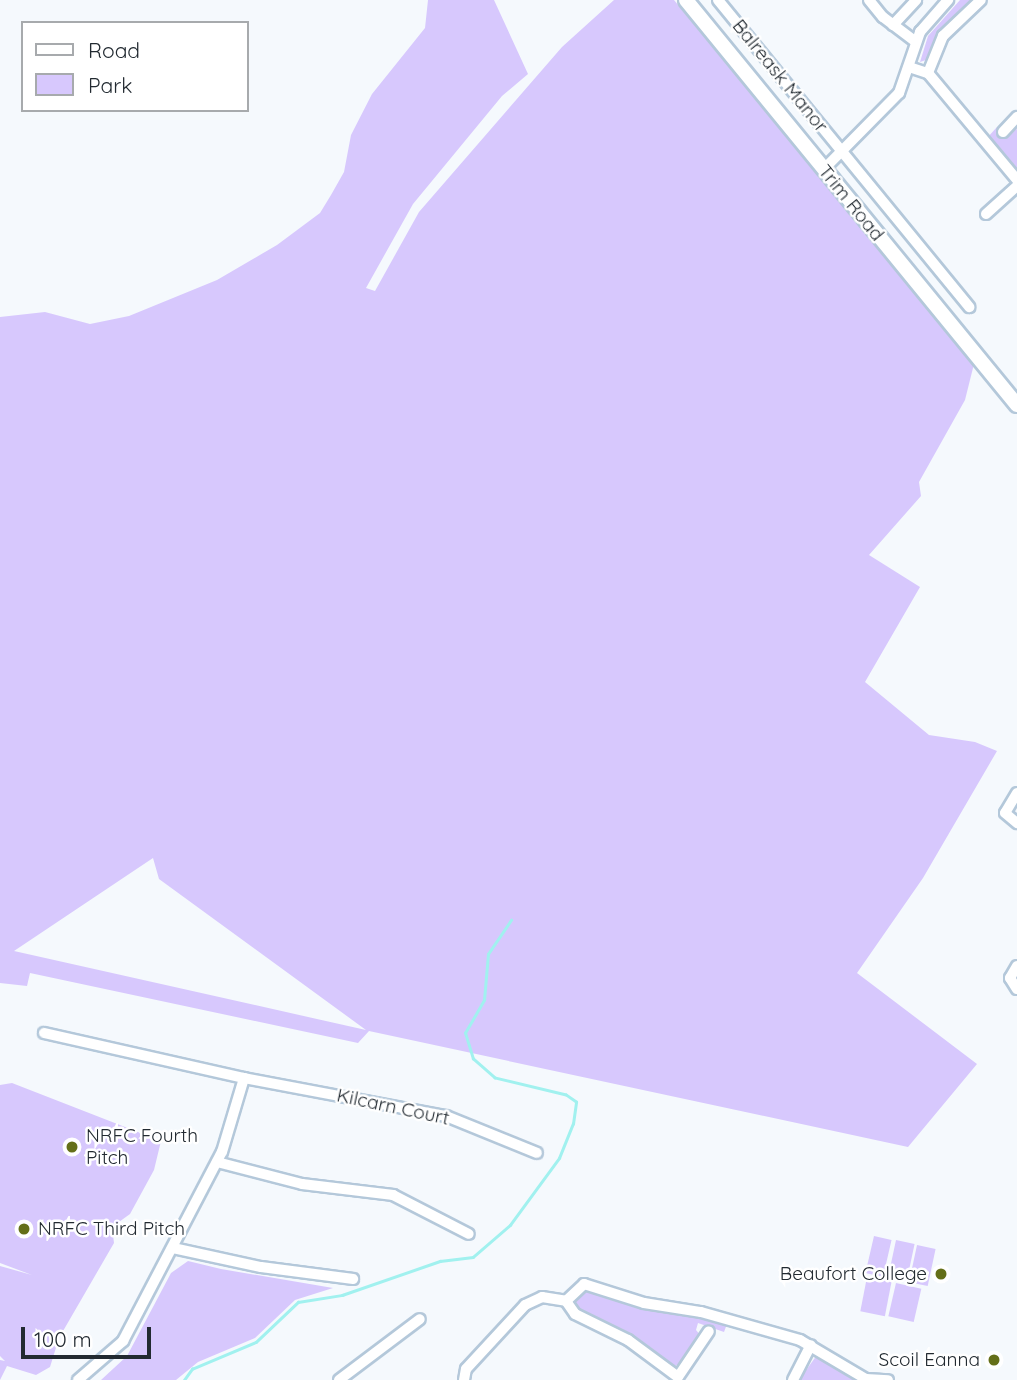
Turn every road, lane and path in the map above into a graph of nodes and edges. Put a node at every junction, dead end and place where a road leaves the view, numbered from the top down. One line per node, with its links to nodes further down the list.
1 (686, 0): 14 (main road, Trim Road)
2 (718, 0): 13 (street, Balreask Manor)
3 (869, 0): 7 (street)
4 (916, 0): 7 (street)
5 (948, 0): 8 (street, Balreask Manor)
6 (981, 0): 10 (street)
7 (893, 25): 8 (street)
8 (916, 42): 9 (street, Balreask Manor)
9 (909, 67): 10 (street); 13 (street, Balreask Manor)
10 (928, 73): 15 (street)
11 (1017, 117): 12 (street)
12 (1003, 132)
13 (842, 152): 14 (street, Balreask Manor); 17 (street)
14 (824, 169): 18 (main road, Trim Road)
15 (1017, 183): 16 (street)
16 (986, 214)
17 (969, 307)
18 (1017, 405)
19 (1017, 793): 20 (street)
20 (1017, 823)
21 (1017, 966): 22 (street)
22 (1017, 989)
23 (44, 1033): 24 (street, Kilcarn Court)
24 (244, 1078): 25 (street, Kilcarn Court); 26 (street)
25 (537, 1153)
26 (217, 1162): 27 (street); 28 (street)
27 (469, 1234)
28 (173, 1248): 29 (street); 37 (street)
29 (353, 1279)
30 (566, 1301): 33 (street); 35 (street); 39 (street)
31 (420, 1320): 34 (street)
32 (709, 1331): 35 (street)
33 (811, 1345): 36 (street); 40 (street)
34 (354, 1376): 38 (street)
35 (678, 1378)
36 (866, 1379): 41 (street)
37 (78, 1380)
38 (339, 1380)
39 (464, 1380)
40 (793, 1380)
41 (888, 1380)

